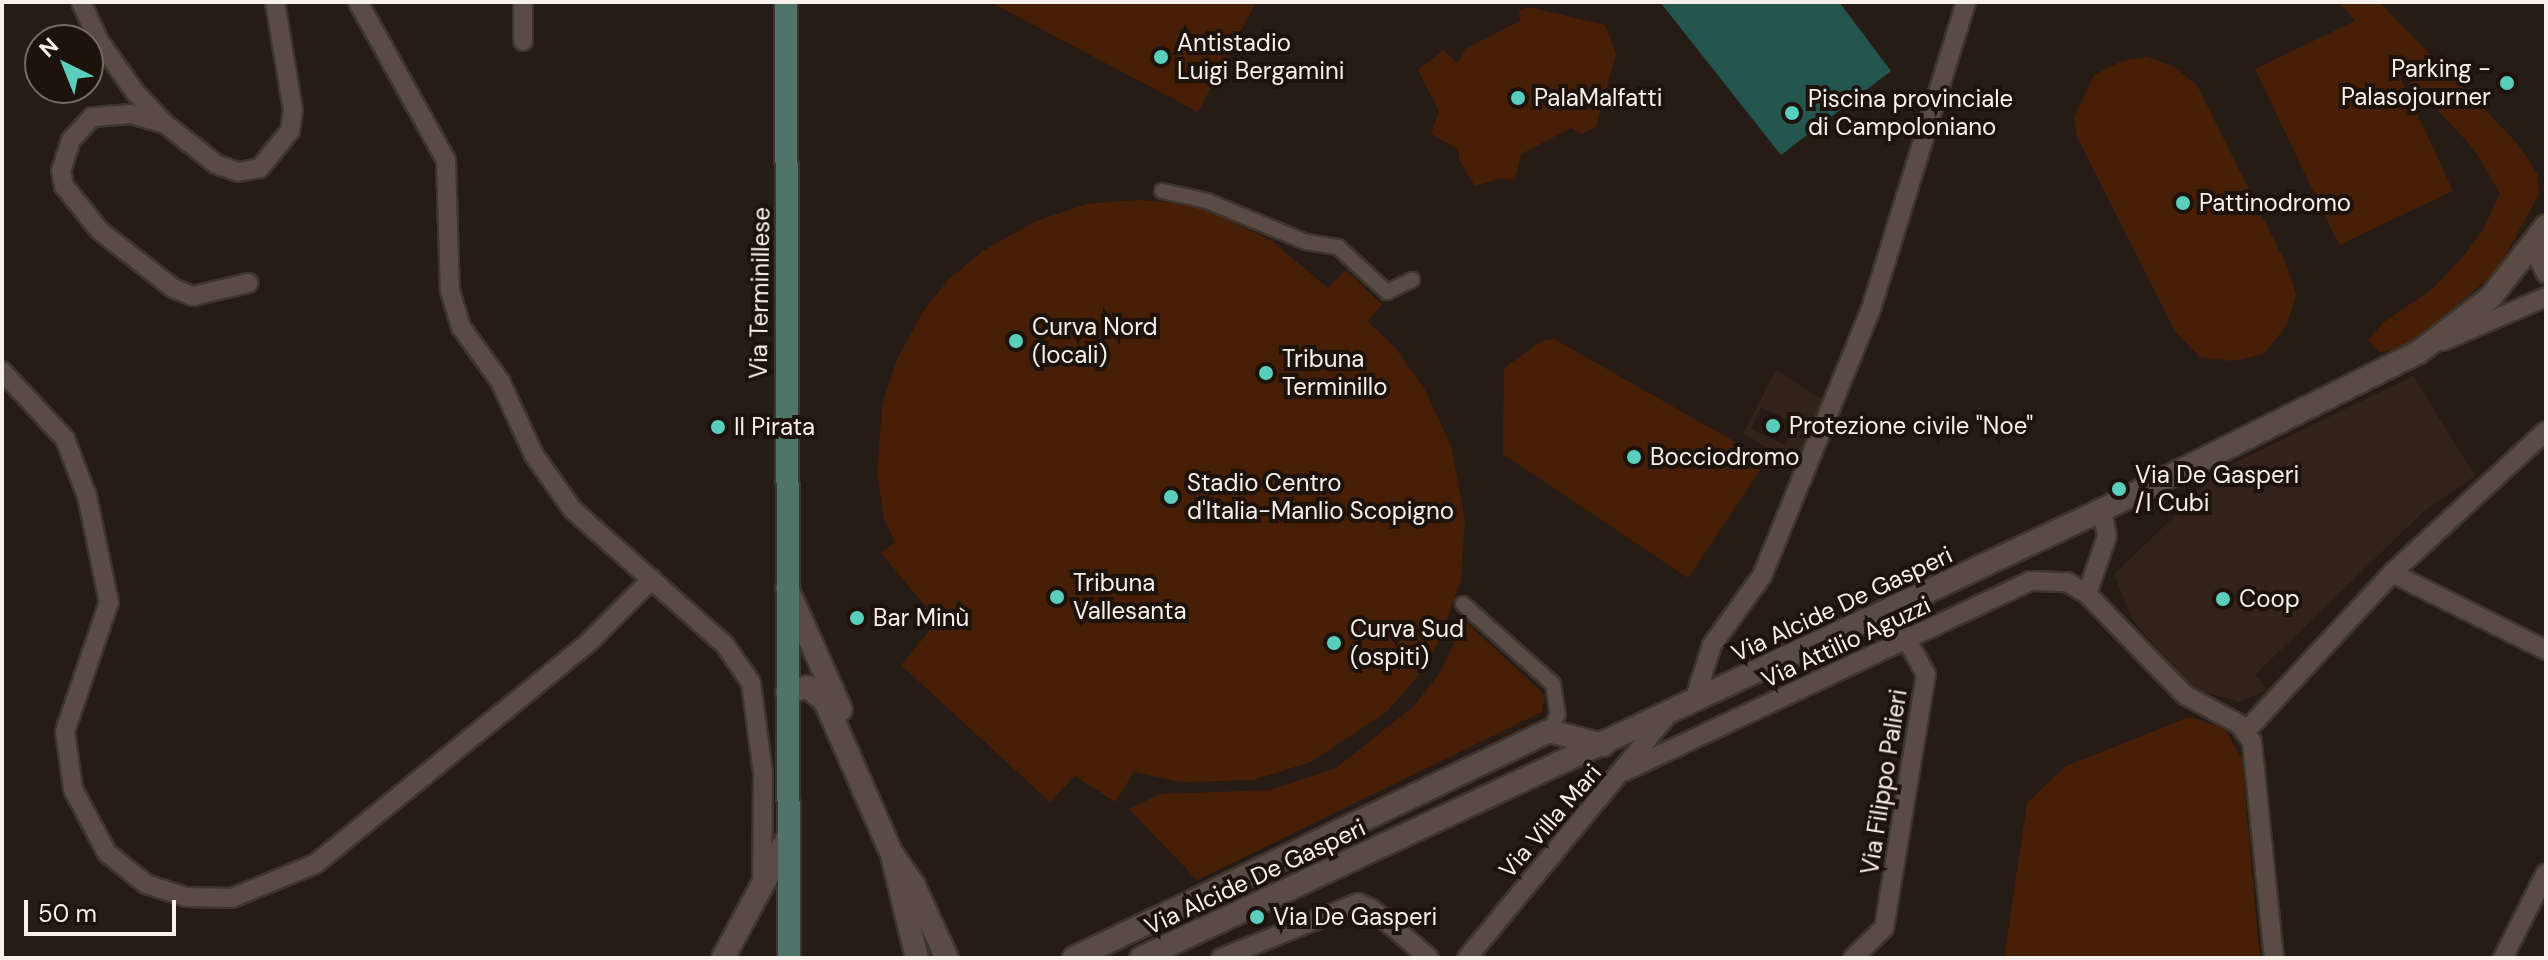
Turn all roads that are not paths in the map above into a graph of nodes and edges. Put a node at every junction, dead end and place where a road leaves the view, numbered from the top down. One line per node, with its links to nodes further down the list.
1 (81, 2): 8 (street)
2 (275, 2): 8 (street)
3 (358, 2): 21 (street)
4 (523, 2): 7 (street)
5 (786, 2): 22 (main road, Via Terminillese)
6 (1966, 2): 29 (street)
7 (523, 41)
8 (164, 123): 14 (street)
9 (1162, 191): 13 (street)
10 (2546, 226): 11 (street, Via Alcide De Gasperi)
11 (2539, 245): 12 (street); 16 (street, Via Alcide De Gasperi)
12 (2546, 274)
13 (1412, 280)
14 (249, 283)
15 (2546, 297): 16 (street)
16 (2419, 352): 19 (street, Via Alcide De Gasperi)
17 (2, 371): 21 (street)
18 (2546, 431): 20 (street)
19 (2102, 510): 23 (street); 25 (street, Via Alcide De Gasperi)
20 (2392, 573): 27 (street); 32 (street)
21 (652, 579): 39 (street)
22 (786, 585): 28 (main road, Via Terminillese); 35 (street)
23 (2087, 594): 26 (street, Via Attilio Aguzzi); 32 (street)
24 (1463, 604): 31 (street)
25 (1890, 610): 26 (street, Via Filippo Palieri); 29 (street, Via Alcide De Gasperi)
26 (1909, 640): 34 (street, Via Attilio Aguzzi); 49 (street, Via Filippo Palieri)
27 (2546, 650)
28 (787, 692): 35 (street); 36 (main road, Via Terminillese)
29 (1694, 701): 30 (street, Via Alcide De Gasperi)
30 (1668, 714): 33 (street, Via Alcide De Gasperi); 34 (street, Via Villa Mari)
31 (1549, 731): 33 (street); 44 (street)
32 (2245, 732): 50 (street)
33 (1603, 745): 45 (street, Via Alcide De Gasperi)
34 (1625, 771): 48 (street, Via Villa Mari)
35 (865, 783): 37 (street)
36 (786, 841): 39 (street); 41 (main road, Via Terminillese)
37 (892, 854): 42 (street); 43 (street)
38 (2546, 873): 51 (street)
39 (762, 882): 40 (street)
40 (723, 958)
41 (789, 958)
42 (917, 958)
43 (947, 958)
44 (1074, 958)
45 (1141, 958)
46 (1221, 958): 47 (street)
47 (1429, 958)
48 (1467, 958)
49 (1853, 958)
50 (2274, 958)
51 (2503, 958)

